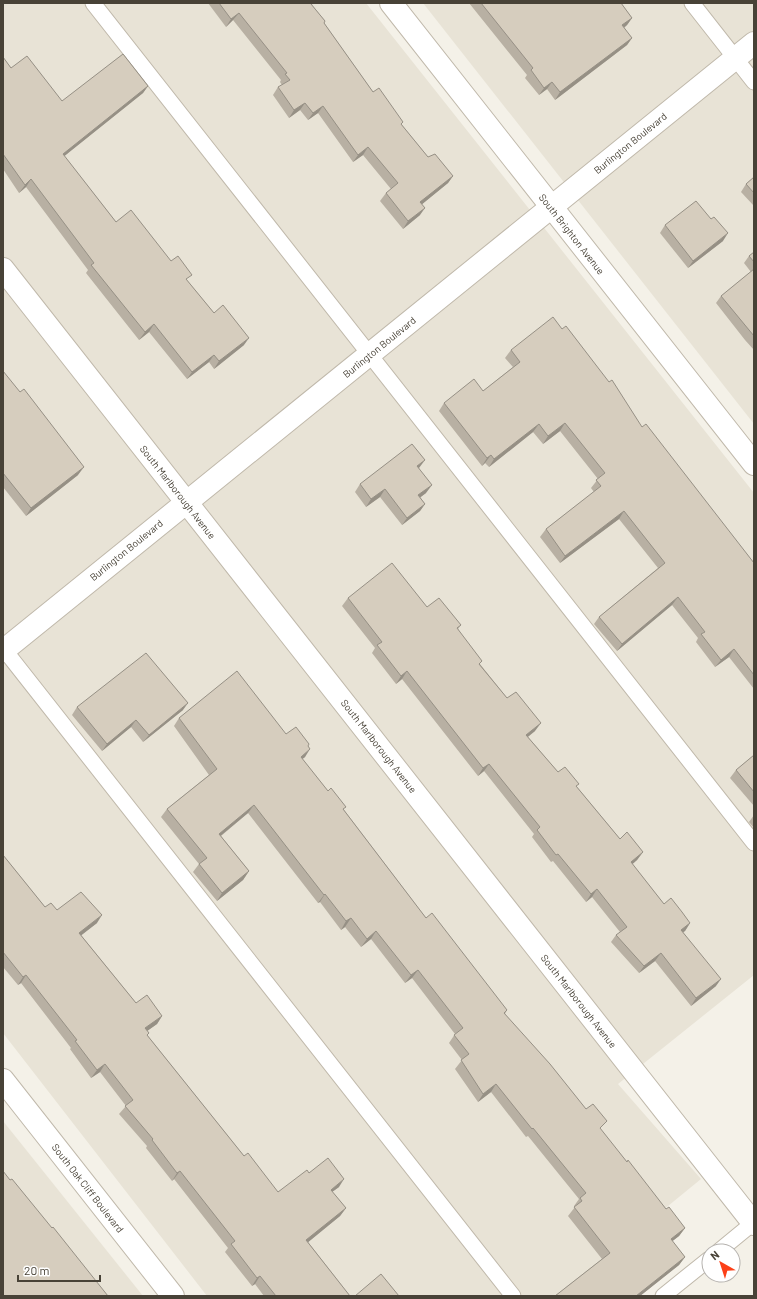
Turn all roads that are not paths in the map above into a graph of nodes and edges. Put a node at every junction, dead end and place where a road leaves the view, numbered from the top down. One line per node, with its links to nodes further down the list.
1 (93, 3): 9 (lane)
2 (391, 3): 7 (street, South Brighton Avenue)
3 (692, 3): 5 (lane)
4 (754, 43): 5 (street, Burlington Boulevard)
5 (736, 58): 6 (lane); 7 (street, Burlington Boulevard)
6 (754, 82)
7 (551, 206): 9 (street, Burlington Boulevard); 10 (street, South Brighton Avenue)
8 (3, 269): 11 (street, South Marlborough Avenue)
9 (370, 355): 11 (street, Burlington Boulevard); 13 (lane)
10 (754, 464)
11 (186, 502): 12 (street, Burlington Boulevard); 15 (street, South Marlborough Avenue)
12 (3, 649): 19 (lane)
13 (754, 843)
14 (3, 1080): 18 (street, South Oak Cliff Boulevard)
15 (754, 1224): 16 (lane)
16 (729, 1243)
17 (701, 1265): 20 (lane)
18 (173, 1296)
19 (513, 1296)
20 (663, 1296)

